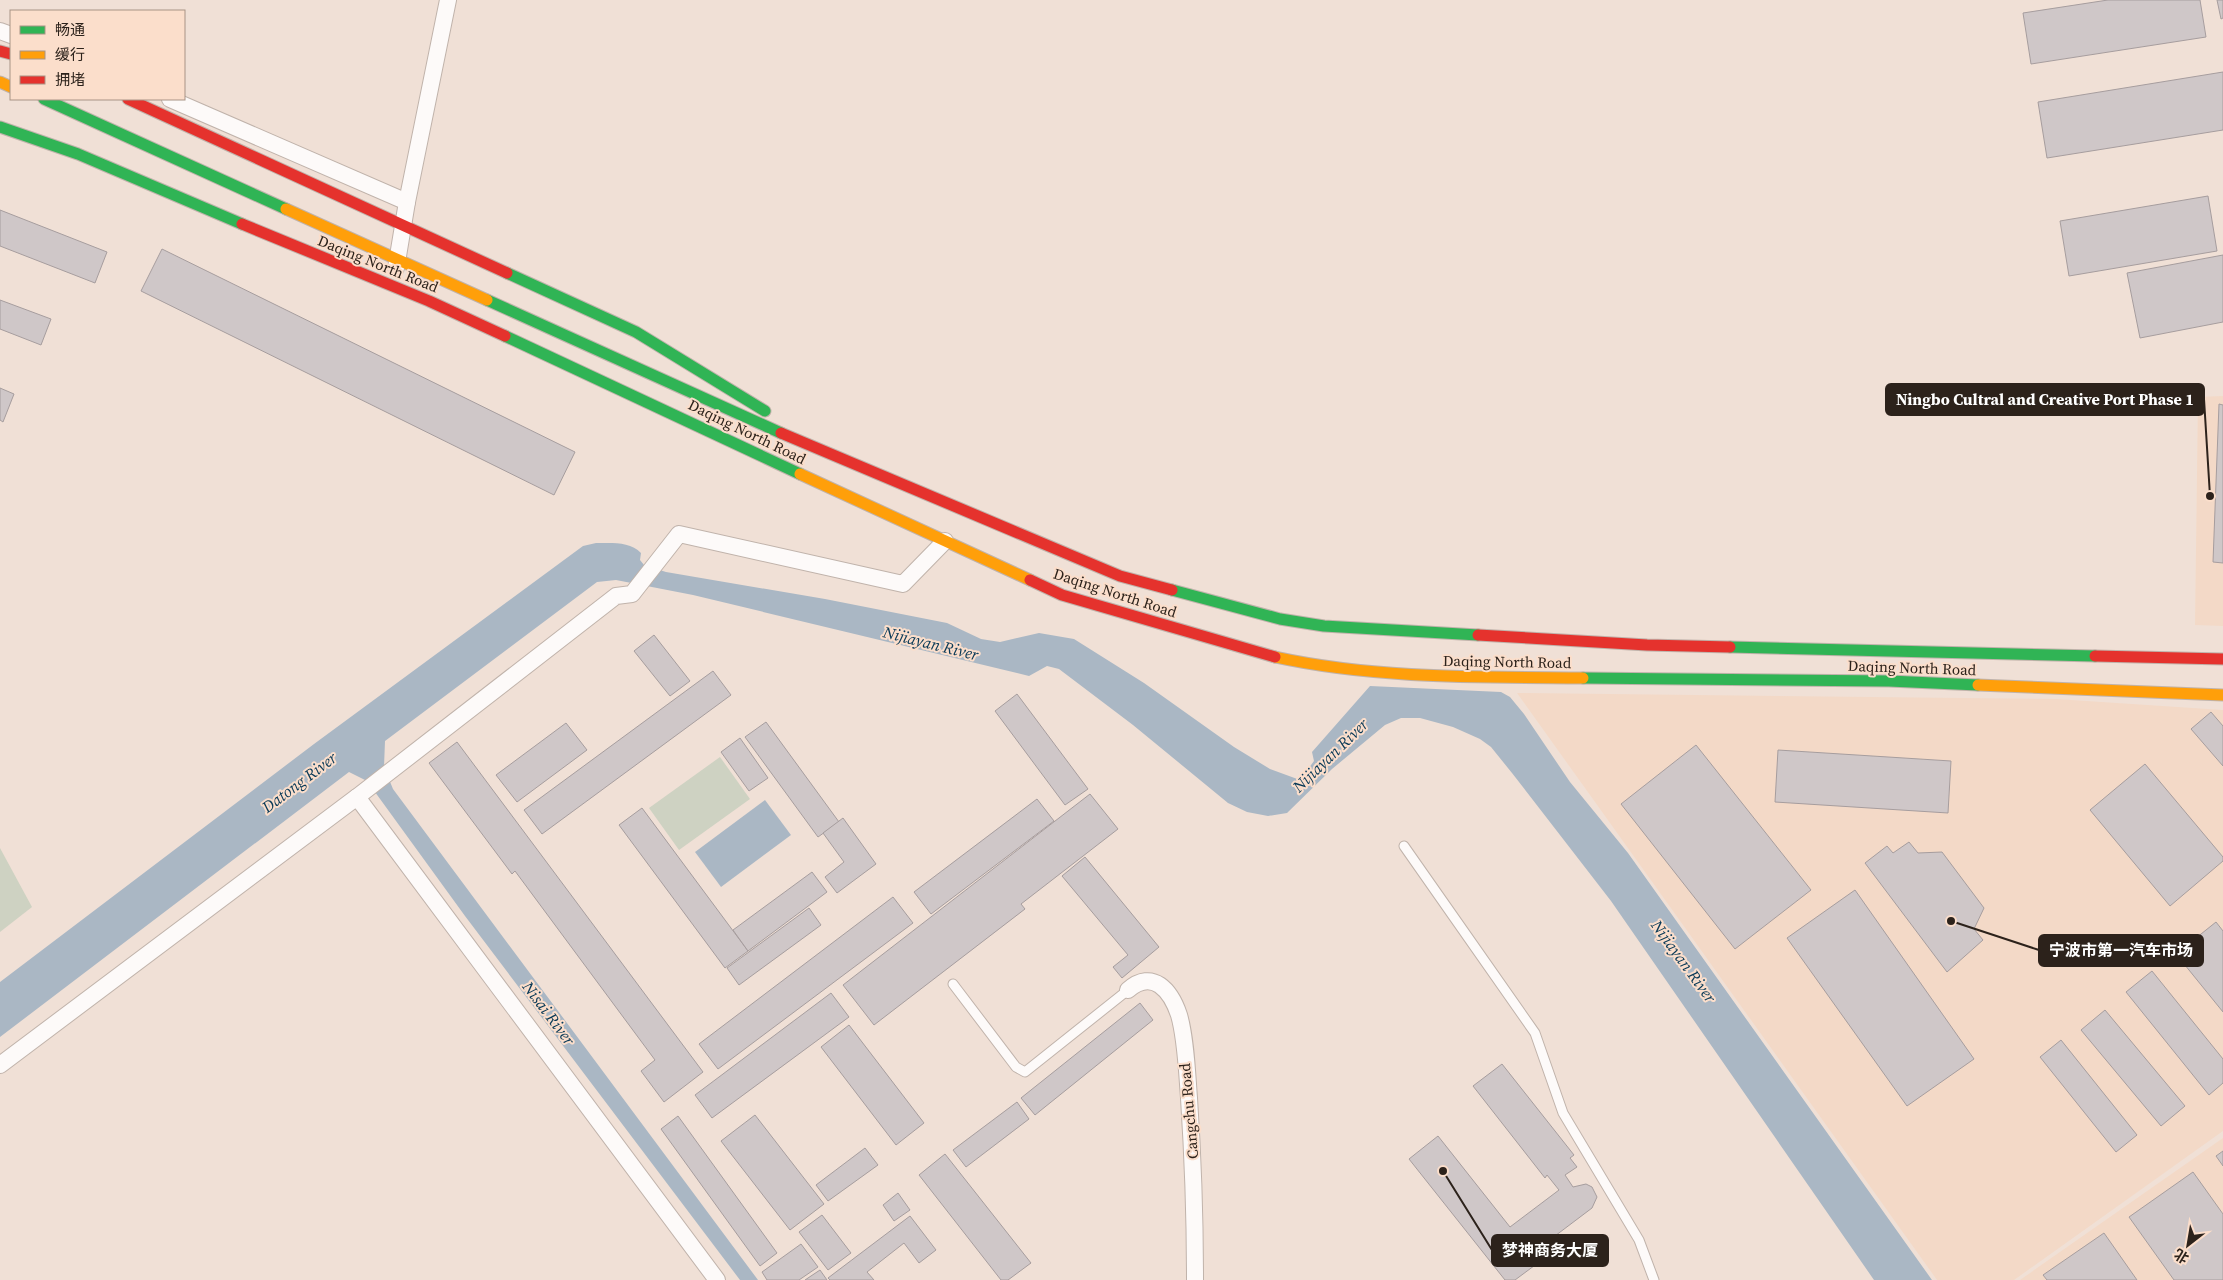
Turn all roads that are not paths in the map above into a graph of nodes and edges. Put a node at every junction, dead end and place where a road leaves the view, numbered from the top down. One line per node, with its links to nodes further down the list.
1 (448, 0): 6 (street)
2 (48, 100): 8 (main road, Daqing North Road)
3 (130, 100): 7 (main road, Daqing North Road)
4 (172, 100): 6 (street)
5 (0, 127): 9 (main road, Daqing North Road)
6 (406, 202): 7 (street)
7 (403, 224): 8 (street); 10 (main road, Daqing North Road)
8 (397, 260): 9 (street); 10 (main road, Daqing North Road)
9 (393, 286): 11 (main road, Daqing North Road)
10 (778, 432): 12 (main road, Daqing North Road)
11 (945, 541): 13 (main road, Daqing North Road); 14 (street)
12 (2223, 659)
13 (2223, 695)
14 (358, 796): 18 (street); 19 (street)
15 (1404, 846): 21 (lane)
16 (953, 984): 17 (lane)
17 (1128, 990): 20 (street, Cangchu Road)
18 (0, 1065)
19 (717, 1280)
20 (1195, 1280)
21 (1654, 1280)

